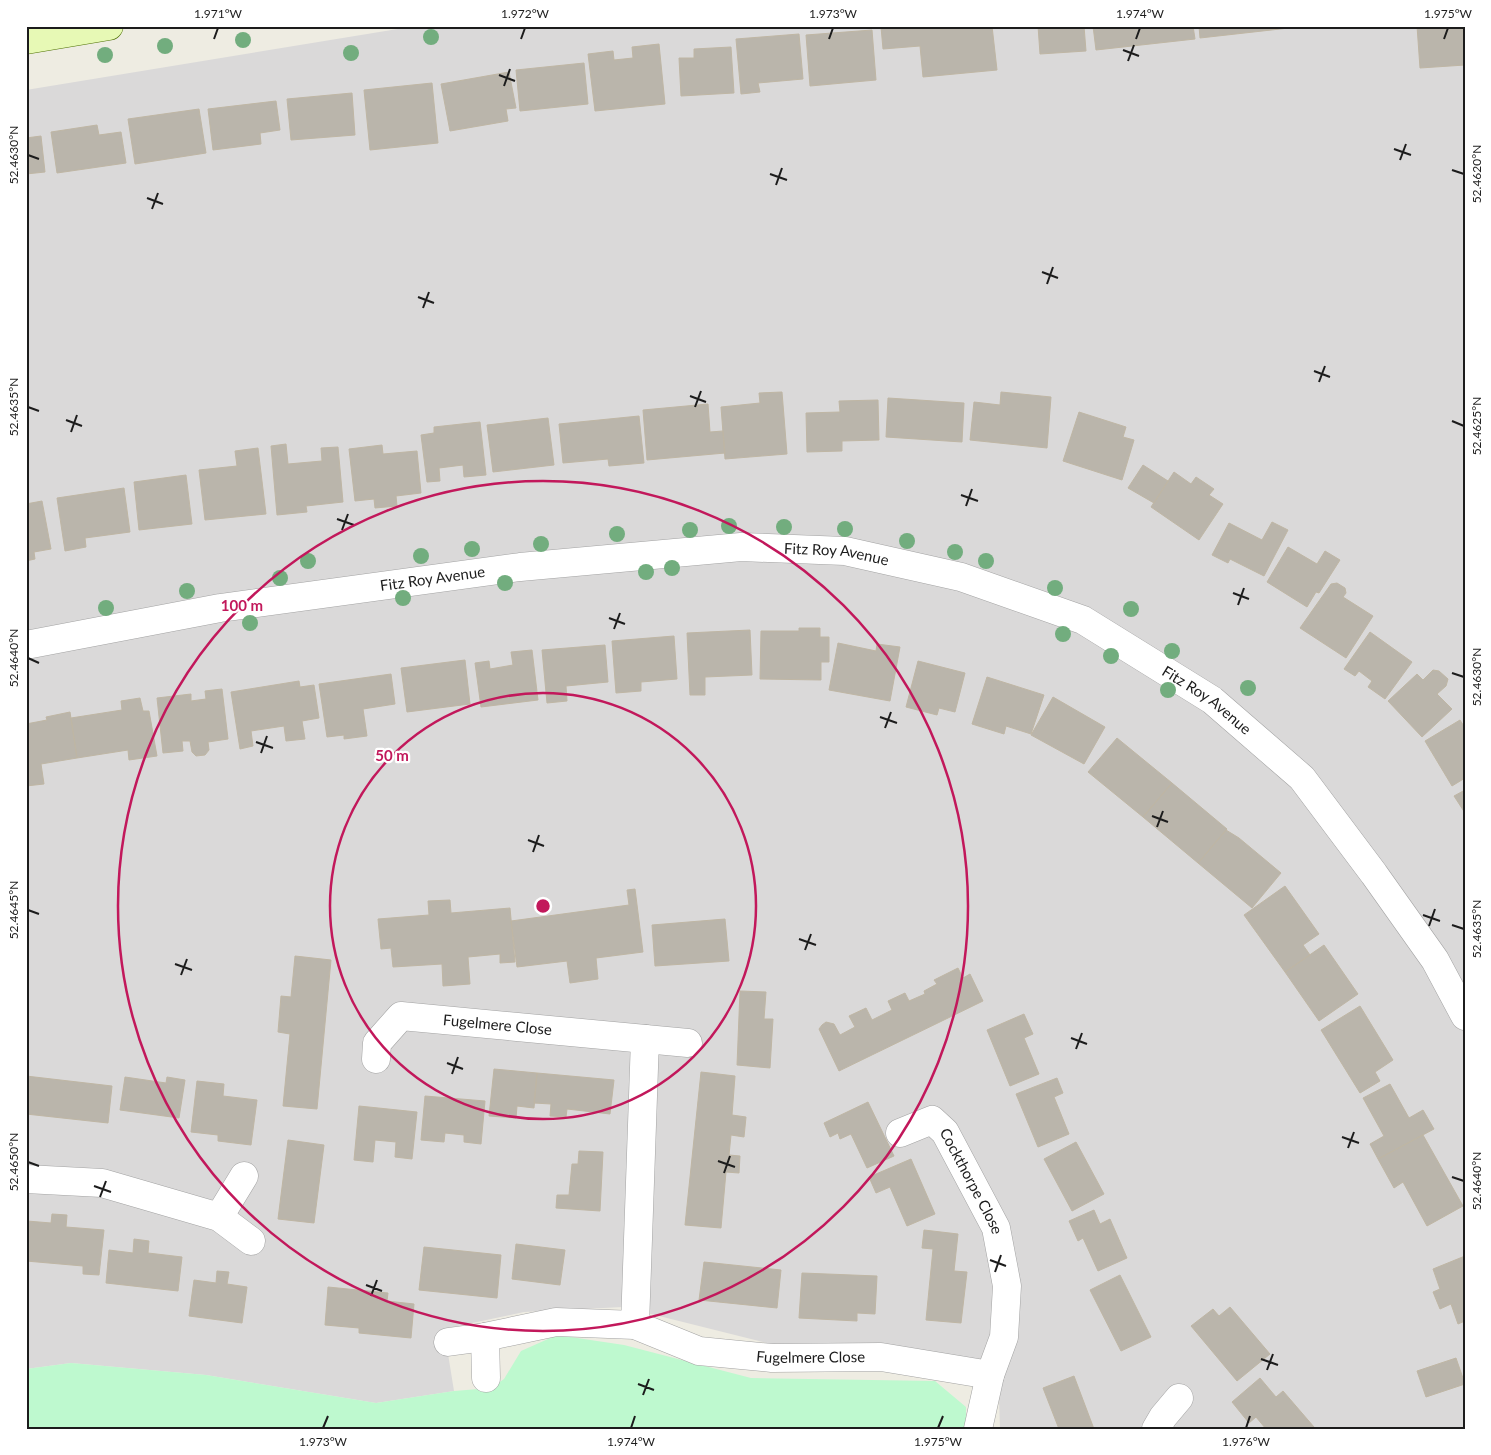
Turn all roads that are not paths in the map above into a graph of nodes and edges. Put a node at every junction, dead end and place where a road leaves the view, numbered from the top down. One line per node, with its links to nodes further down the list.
1 (109, 26): 2 (street)
2 (26, 40)
3 (26, 645): 4 (street, Fitz Roy Avenue)
4 (1465, 1016)
5 (645, 1039): 6 (street, Fugelmere Close); 7 (street, Fugelmere Close); 13 (street)
6 (688, 1043)
7 (376, 1060)
8 (900, 1133): 16 (street, Cockthorpe Close)
9 (244, 1176): 11 (street)
10 (26, 1180): 11 (street)
11 (219, 1217): 12 (street)
12 (251, 1241)
13 (635, 1325): 14 (street, Fugelmere Close); 16 (street, Fugelmere Close)
14 (485, 1338): 15 (street, Fugelmere Close); 17 (street)
15 (448, 1342)
16 (990, 1375): 18 (street, Cockthorpe Close)
17 (486, 1378)
18 (978, 1429)

